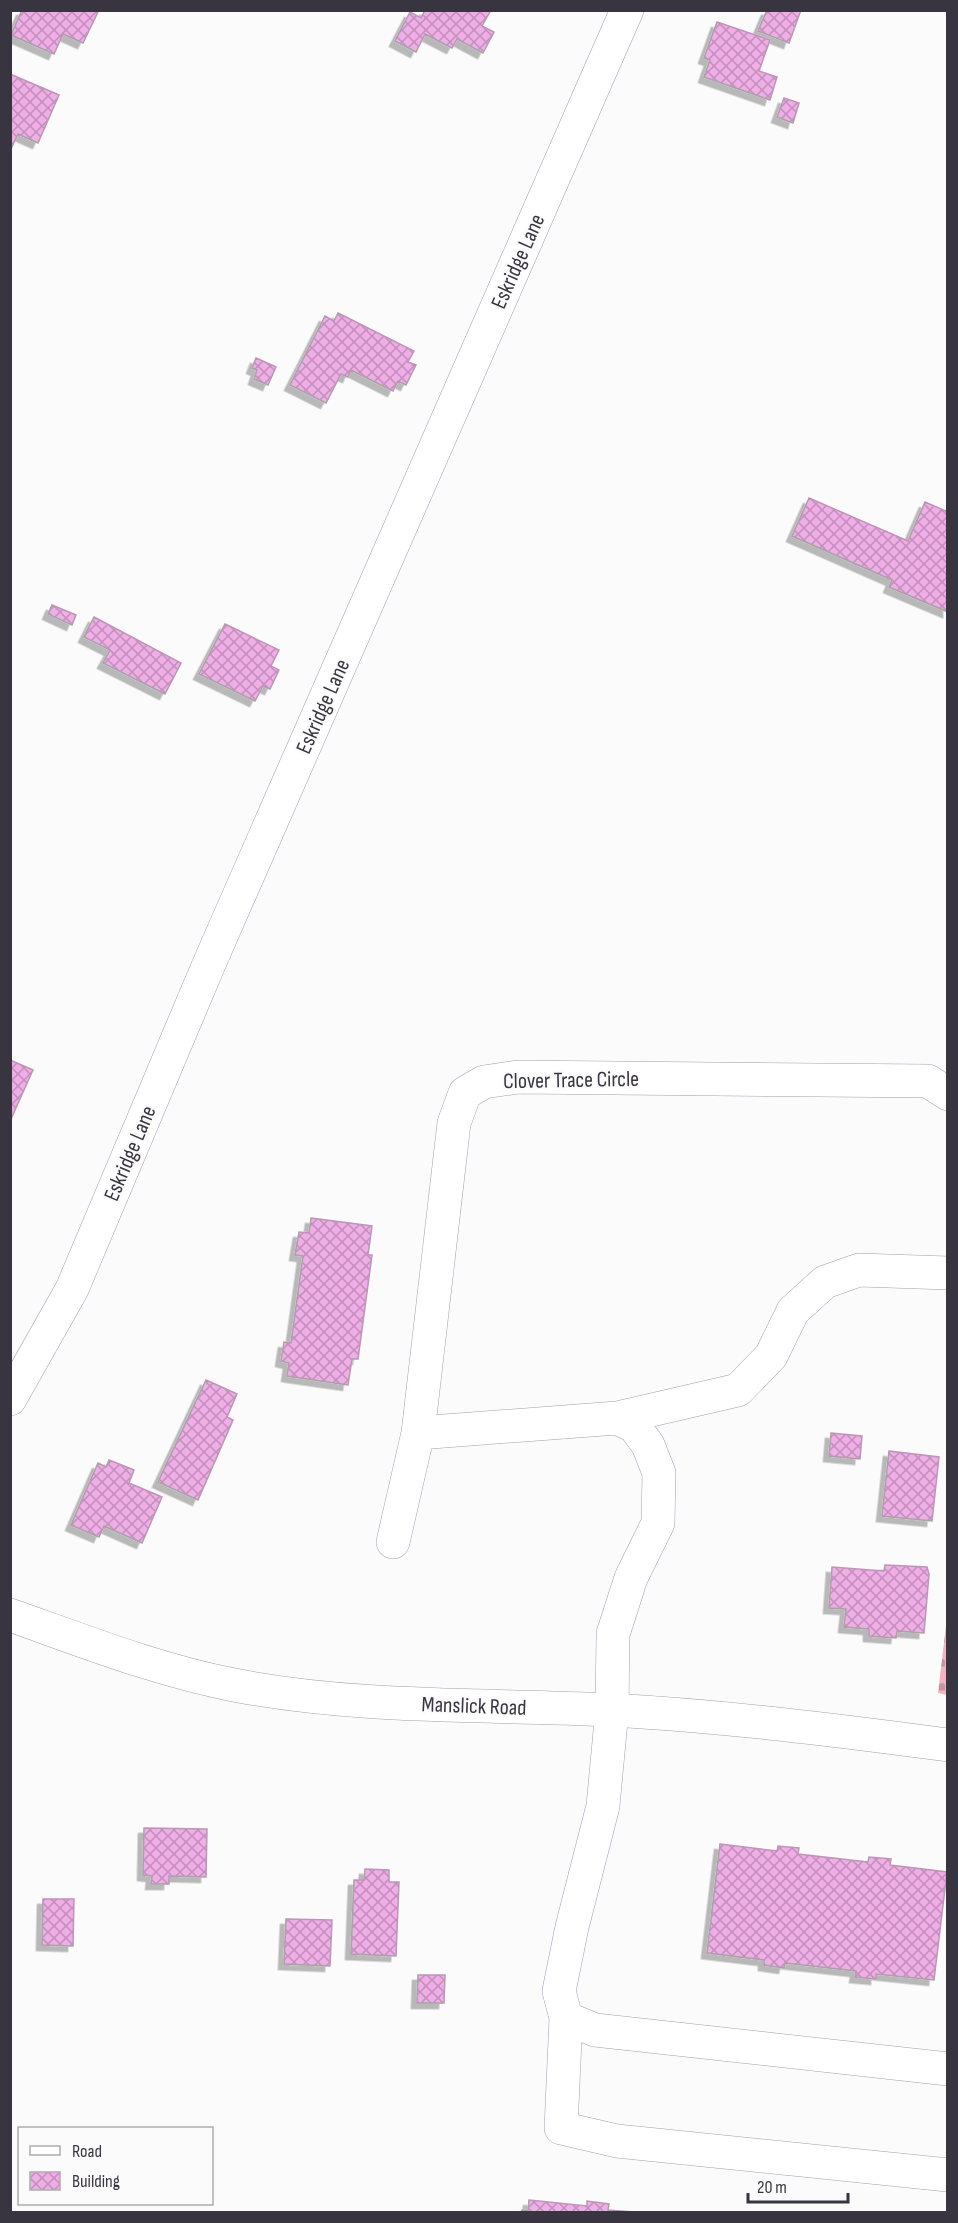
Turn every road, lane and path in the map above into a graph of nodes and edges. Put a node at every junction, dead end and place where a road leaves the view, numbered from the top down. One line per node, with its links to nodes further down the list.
1 (627, 10): 4 (street, Eskridge Lane)
2 (948, 1094): 6 (street, Clover Trace Circle)
3 (948, 1274): 5 (street)
4 (10, 1399)
5 (617, 1418): 6 (street); 9 (street)
6 (418, 1433): 7 (street, Clover Trace Circle)
7 (393, 1542)
8 (10, 1615): 9 (street, Manslick Road)
9 (612, 1710): 10 (street, Manslick Road); 11 (street)
10 (948, 1744)
11 (566, 2018): 12 (street); 13 (street)
12 (948, 2069)
13 (948, 2175)

